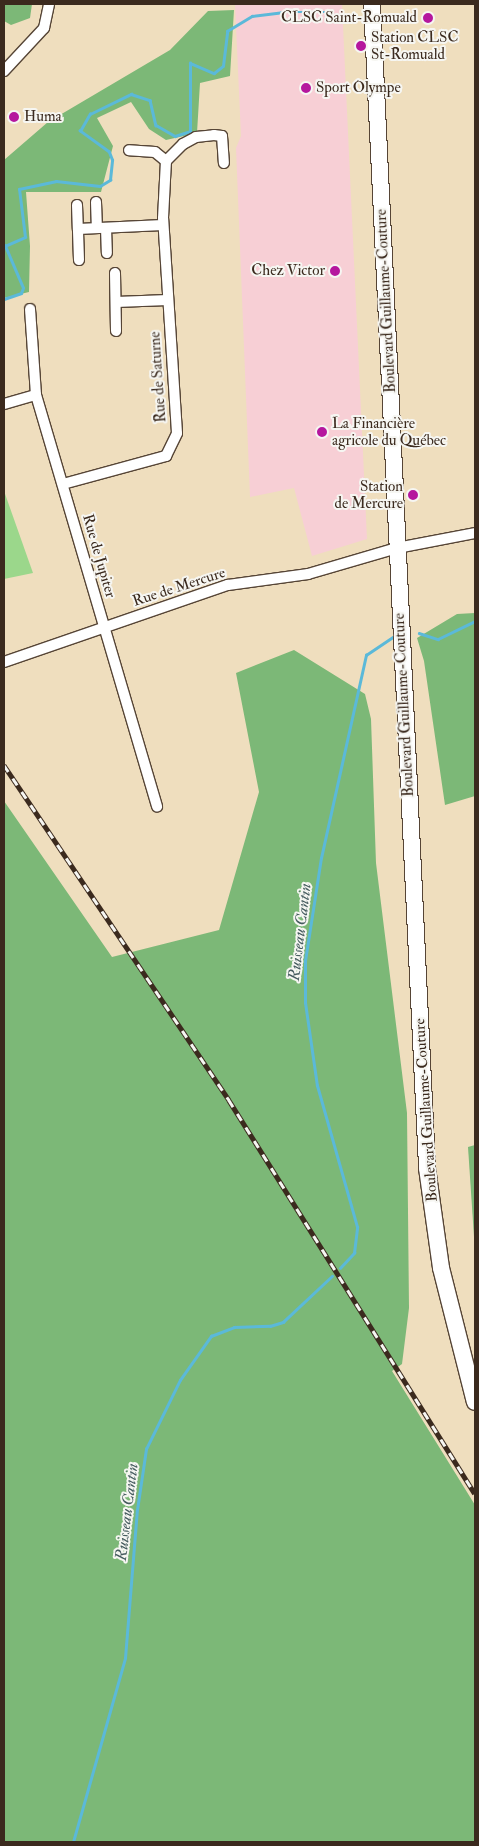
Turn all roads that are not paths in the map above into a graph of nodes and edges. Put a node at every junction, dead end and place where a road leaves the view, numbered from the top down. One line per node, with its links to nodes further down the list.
1 (49, 4): 3 (street)
2 (372, 4): 23 (main road, Boulevard Guillaume-Couture)
3 (4, 71)
4 (129, 150): 5 (street)
5 (166, 161): 6 (street); 9 (street, Rue de Saturne)
6 (224, 164)
7 (96, 202): 10 (street)
8 (77, 205): 11 (street)
9 (163, 221): 10 (street); 15 (street, Rue de Saturne)
10 (101, 228): 11 (street); 12 (street)
11 (78, 229): 13 (street)
12 (107, 253)
13 (79, 260)
14 (115, 273): 16 (street)
15 (168, 300): 16 (street); 21 (street, Rue de Saturne)
16 (116, 302): 18 (street)
17 (30, 309): 19 (street, Rue de Jupiter)
18 (116, 331)
19 (36, 395): 20 (street); 21 (street, Rue de Jupiter)
20 (4, 404)
21 (63, 484): 24 (street, Rue de Jupiter)
22 (475, 533): 23 (street, Rue de Mercure)
23 (397, 548): 24 (street, Rue de Mercure); 27 (main road, Boulevard Guillaume-Couture)
24 (104, 627): 25 (street, Rue de Mercure); 26 (street, Rue de Jupiter)
25 (4, 662)
26 (157, 807)
27 (475, 1402)

